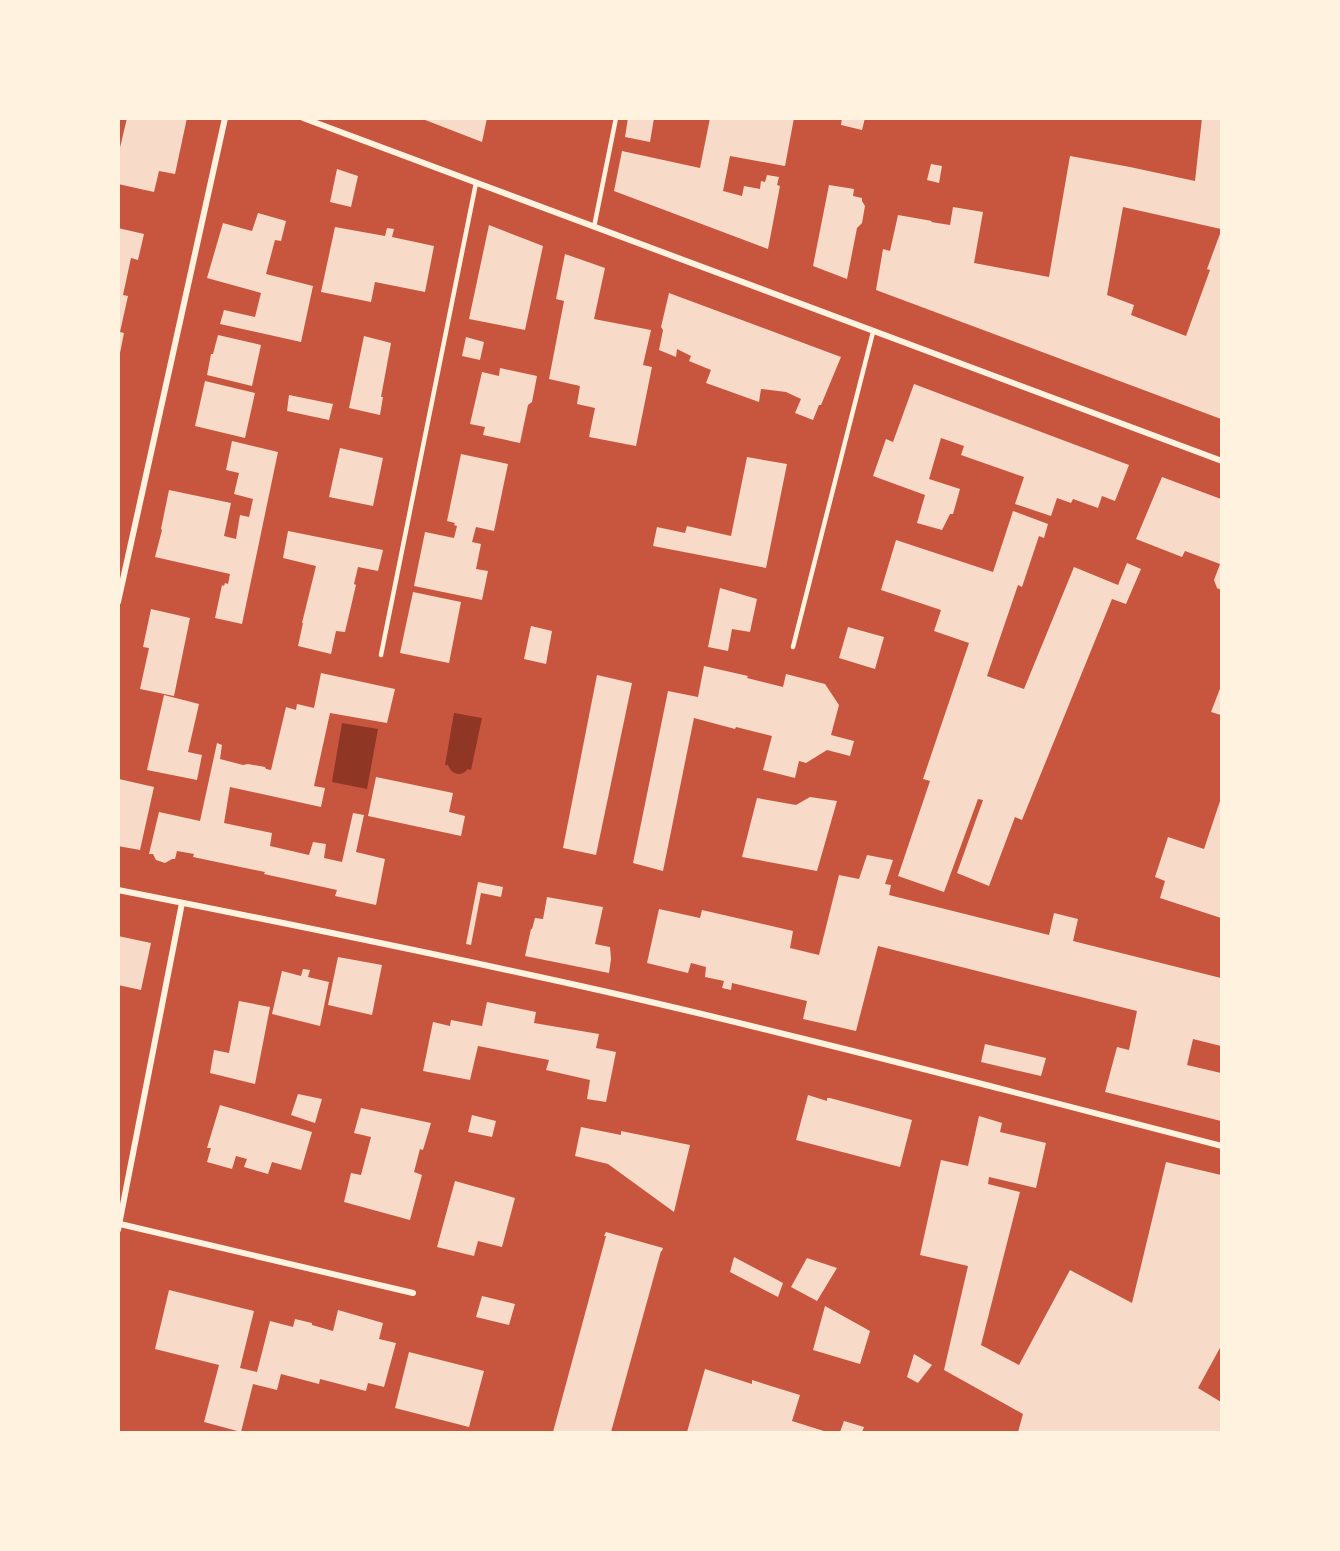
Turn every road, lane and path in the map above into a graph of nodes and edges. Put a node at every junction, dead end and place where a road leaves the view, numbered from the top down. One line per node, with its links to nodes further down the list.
1 (225, 118): 8 (street)
2 (303, 118): 4 (street)
3 (616, 118): 5 (lane)
4 (476, 183): 5 (street); 10 (lane)
5 (594, 227): 6 (street)
6 (873, 332): 7 (street); 9 (lane)
7 (1221, 461)
8 (118, 602)
9 (793, 647)
10 (381, 655)
11 (118, 890): 12 (street)
12 (182, 903): 13 (street); 14 (street)
13 (1221, 1146)
14 (119, 1226): 15 (street)
15 (413, 1293)

